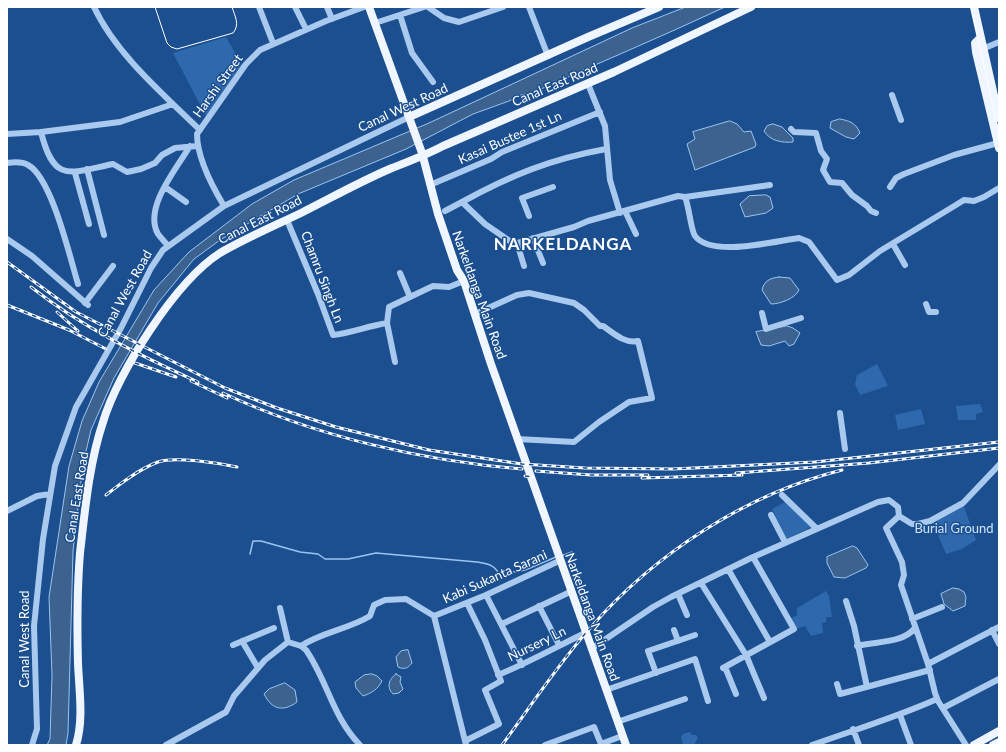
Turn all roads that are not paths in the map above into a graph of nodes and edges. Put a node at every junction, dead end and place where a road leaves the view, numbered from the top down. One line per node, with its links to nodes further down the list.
1 (94, 7): 25 (street)
2 (259, 7): 19 (street)
3 (295, 7): 17 (street)
4 (327, 7): 15 (street)
5 (364, 7): 15 (street, Harshi Street)
6 (369, 7): 16 (main road)
7 (424, 7): 14 (street)
8 (428, 7): 9 (street)
9 (503, 7)
10 (529, 7): 21 (street)
11 (659, 7): 21 (main road, Canal West Road)
12 (751, 7): 23 (main road, Canal East Road)
13 (974, 7): 20 (main road)
14 (400, 14): 16 (street); 22 (street)
15 (332, 19): 17 (street, Harshi Street)
16 (375, 23): 28 (main road)
17 (306, 29): 19 (street, Harshi Street)
18 (999, 42): 20 (street)
19 (273, 43): 31 (street, Harshi Street)
20 (979, 50): 27 (main road); 35 (main road)
21 (548, 56): 28 (main road, Canal West Road)
22 (433, 82)
23 (588, 84): 26 (street); 37 (main road, Canal East Road)
24 (892, 95): 29 (street)
25 (173, 104): 31 (street); 32 (street)
26 (600, 112): 36 (street); 42 (street, Kasai Bustee 1st Ln)
27 (999, 118)
28 (410, 120): 37 (main road, Narkeldanga Main Road); 50 (street, Canal West Road)
29 (901, 120)
30 (791, 128): 53 (street)
31 (200, 130): 34 (street)
32 (41, 132): 33 (street); 40 (street)
33 (7, 134)
34 (193, 146): 39 (street); 43 (street); 50 (street)
35 (998, 146): 45 (street)
36 (606, 149): 49 (street); 52 (street)
37 (422, 155): 42 (main road, Narkeldanga Main Road); 55 (main road, Canal East Road)
38 (7, 162): 70 (street)
39 (87, 169): 40 (street); 58 (street)
40 (75, 172): 56 (street)
41 (770, 184): 47 (street)
42 (430, 185): 69 (main road, Narkeldanga Main Road)
43 (165, 187): 48 (street); 63 (street)
44 (553, 187): 54 (street)
45 (890, 187)
46 (999, 188): 62 (street)
47 (685, 197): 52 (street); 62 (street)
48 (186, 202)
49 (462, 202): 51 (street); 61 (street)
50 (224, 206): 63 (street, Canal West Road)
51 (445, 211)
52 (622, 212): 57 (street); 59 (street)
53 (876, 213)
54 (529, 216)
55 (287, 220): 77 (street, Chamru Singh Ln); 149 (main road, Canal East Road)
56 (89, 224)
57 (636, 234)
58 (104, 235)
59 (534, 238): 61 (street); 64 (street)
60 (7, 239): 66 (street)
61 (517, 244): 67 (street)
62 (893, 244): 65 (street)
63 (168, 246): 83 (street, Canal West Road)
64 (544, 263)
65 (905, 265)
66 (113, 266)
67 (524, 266)
68 (400, 273): 71 (street)
69 (464, 281): 71 (street); 75 (main road, Narkeldanga Main Road)
70 (78, 284)
71 (410, 297): 77 (street)
72 (926, 304): 73 (street)
73 (936, 312)
74 (762, 313): 76 (street)
75 (475, 314): 80 (main road, Narkeldanga Main Road); 80 (street)
76 (801, 318)
77 (387, 323): 78 (street)
78 (395, 362)
79 (840, 413): 81 (street)
80 (517, 439): 91 (main road, Narkeldanga Main Road)
81 (845, 449)
82 (999, 465): 87 (street)
83 (50, 494): 85 (street); 148 (street, Canal West Road)
84 (782, 495): 88 (street)
85 (7, 511)
86 (771, 515): 89 (street)
87 (900, 516): 88 (street); 104 (street)
88 (816, 528): 89 (street)
89 (785, 542): 90 (street)
90 (753, 557): 92 (street); 116 (street)
91 (560, 561): 94 (main road, Narkeldanga Main Road); 96 (street, Kabi Sukanta Sarani)
92 (728, 569): 93 (street); 116 (street)
93 (702, 582): 95 (street); 123 (street)
94 (570, 592): 99 (street); 111 (main road, Narkeldanga Main Road)
95 (678, 594): 102 (street); 122 (street)
96 (486, 595): 98 (street, Kabi Sukanta Sarani); 105 (street)
97 (846, 601): 121 (street)
98 (467, 603): 103 (street, Kabi Sukanta Sarani); 128 (street)
99 (539, 606): 105 (street); 119 (street)
100 (942, 607): 104 (street)
101 (280, 608): 115 (street)
102 (687, 615)
103 (434, 616): 120 (street, Kabi Sukanta Sarani); 146 (street)
104 (912, 618): 108 (street)
105 (502, 624): 124 (street)
106 (999, 627): 110 (street)
107 (274, 628): 114 (street)
108 (915, 628): 121 (street); 125 (street)
109 (674, 630): 113 (street)
110 (992, 630): 117 (street); 125 (street)
111 (585, 633): 119 (street, Nursery Ln); 122 (main road, Narkeldanga Main Road)
112 (695, 635): 113 (street)
113 (678, 641): 127 (street)
114 (242, 642): 118 (street); 126 (street)
115 (288, 642): 120 (street); 126 (street)
116 (770, 642): 123 (street)
117 (999, 644)
118 (233, 645)
119 (559, 645): 124 (street, Nursery Ln)
120 (300, 646): 151 (street)
121 (857, 646): 131 (street)
122 (591, 649): 132 (main road, Narkeldanga Main Road)
123 (746, 655): 133 (street); 134 (street)
124 (522, 665): 128 (street, Nursery Ln)
125 (929, 667): 131 (street); 135 (street)
126 (258, 668): 150 (street)
127 (656, 673): 132 (street); 137 (street)
128 (498, 675): 146 (street)
129 (999, 679): 138 (street)
130 (837, 684): 131 (street)
131 (867, 687)
132 (606, 690): 140 (main road, Narkeldanga Main Road)
133 (736, 694)
134 (764, 698)
135 (937, 699): 138 (street); 139 (street)
136 (685, 700): 140 (street)
137 (708, 701)
138 (943, 708): 157 (street)
139 (900, 715): 141 (street); 156 (street)
140 (617, 722): 143 (main road, Narkeldanga Main Road)
141 (854, 729): 144 (street); 155 (street)
142 (999, 731): 158 (main road)
143 (622, 736): 147 (street); 153 (main road, Narkeldanga Main Road)
144 (828, 742): 154 (street)
145 (999, 742): 159 (main road)
146 (466, 743)
147 (597, 744): 152 (street)
148 (32, 745)
149 (76, 745)
150 (166, 745)
151 (360, 745)
152 (545, 745)
153 (626, 745)
154 (812, 745)
155 (859, 745)
156 (911, 745)
157 (966, 745)
158 (974, 745)
159 (993, 745)

